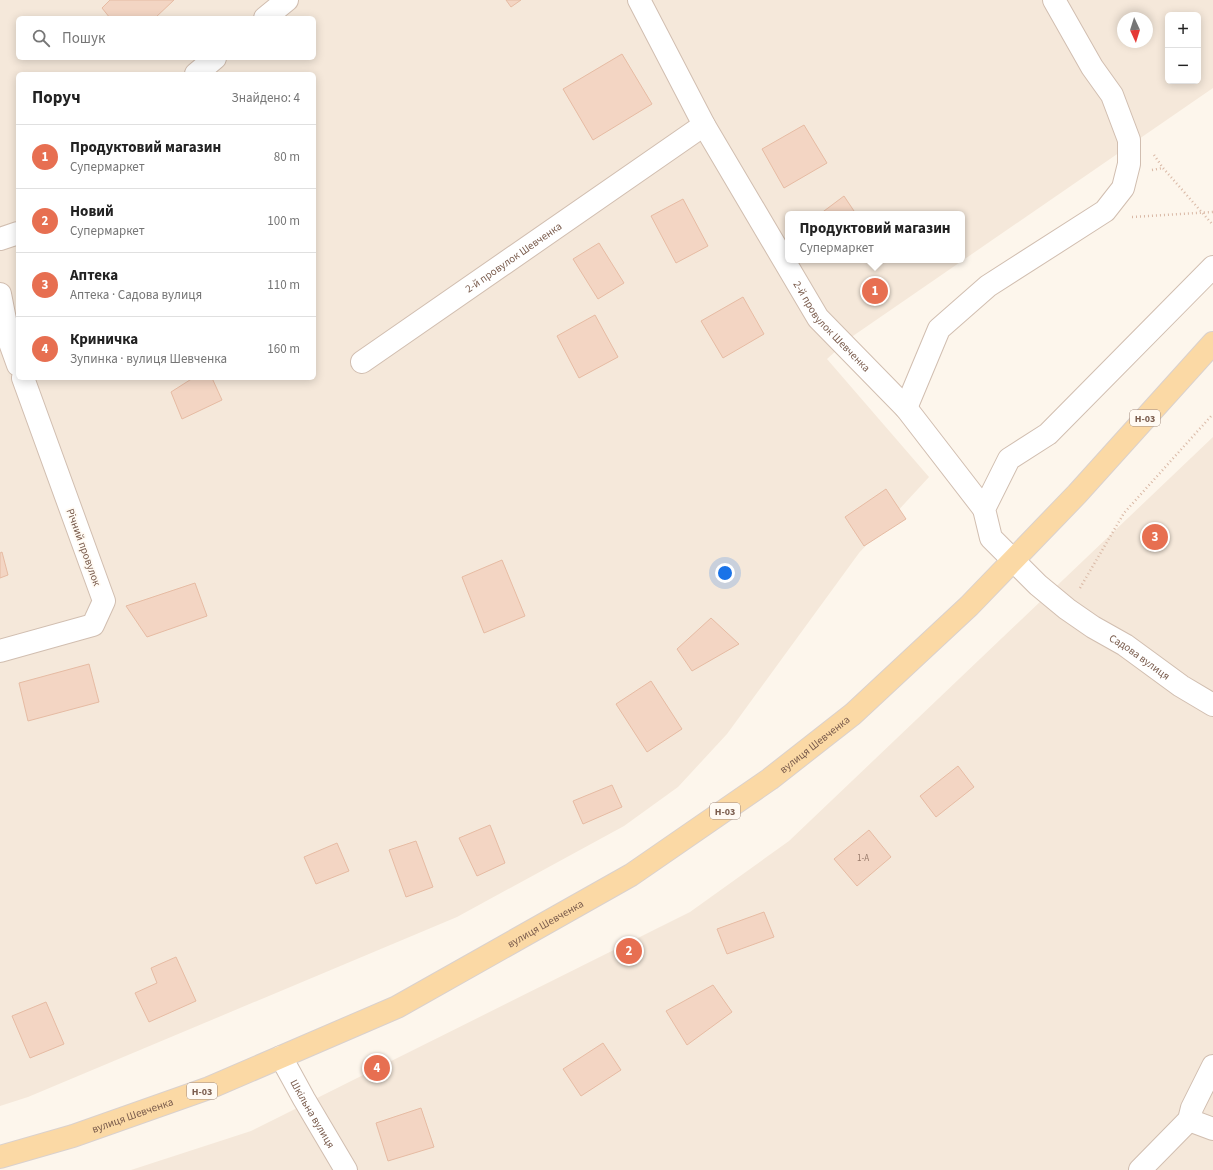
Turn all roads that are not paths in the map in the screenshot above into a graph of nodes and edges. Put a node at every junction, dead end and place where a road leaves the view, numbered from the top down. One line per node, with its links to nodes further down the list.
1 (287, 0): 4 (street)
2 (639, 0): 7 (street, 2-й провулок Шевченка)
3 (1054, 0): 18 (street)
4 (267, 16)
5 (214, 60): 6 (street)
6 (198, 72)
7 (704, 125): 10 (street, 2-й провулок Шевченка); 16 (street, 2-й провулок Шевченка)
8 (16, 234): 9 (street)
9 (0, 239)
10 (785, 262)
11 (786, 263): 18 (street, 2-й провулок Шевченка)
12 (1213, 267): 19 (street)
13 (0, 294): 15 (street)
14 (1213, 343): 20 (main road, Н-03)
15 (16, 359)
16 (362, 362)
17 (24, 380): 21 (street, Річний провулок)
18 (906, 408): 19 (street, 2-й провулок Шевченка)
19 (984, 509): 20 (street, Садова вулиця)
20 (1012, 560): 22 (street, Садова вулиця); 23 (main road, вулиця Шевченка / Н-03)
21 (0, 651)
22 (1213, 705)
23 (281, 1057): 27 (main road, вулиця Шевченка / Н-03); 28 (street, Шкільна вулиця)
24 (1213, 1066): 25 (street)
25 (1189, 1120): 26 (street); 29 (street)
26 (1213, 1129)
27 (0, 1157)
28 (346, 1170)
29 (1140, 1170)

